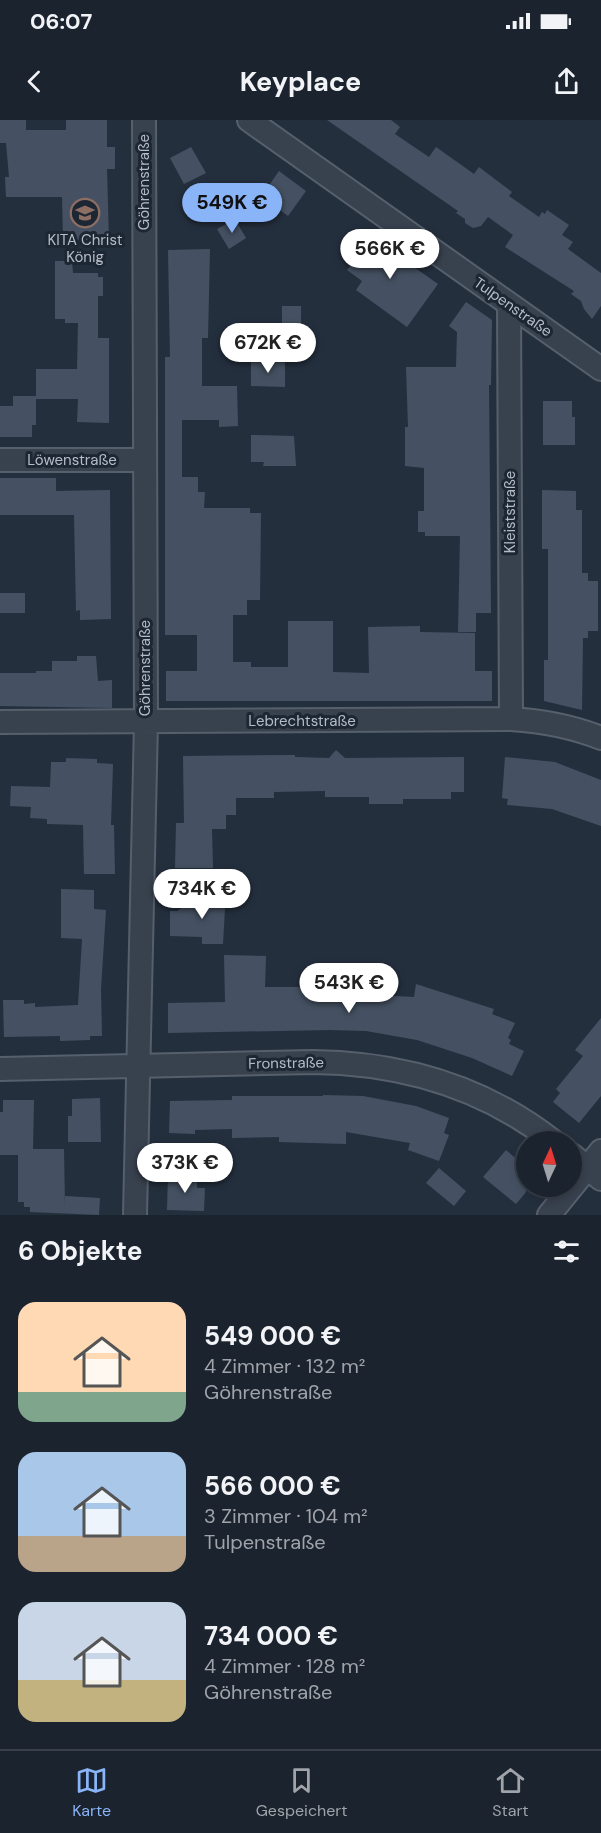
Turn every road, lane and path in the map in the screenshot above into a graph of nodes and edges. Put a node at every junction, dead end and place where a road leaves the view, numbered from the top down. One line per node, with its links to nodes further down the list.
1 (144, 120): 6 (street, Göhrenstraße)
2 (249, 120): 3 (street, Tulpenstraße)
3 (509, 304): 4 (street, Tulpenstraße); 7 (street, Kleiststraße)
4 (601, 369)
5 (0, 460): 6 (street, Löwenstraße)
6 (145, 460): 9 (street, Göhrenstraße)
7 (511, 719): 9 (street, Lebrechtstraße); 10 (street, Lebrechtstraße)
8 (0, 722): 9 (street, Lebrechtstraße)
9 (146, 722): 11 (street, Göhrenstraße)
10 (601, 738)
11 (138, 1066): 12 (street, Fronstraße); 13 (street, Fronstraße); 15 (street, Göhrenstraße)
12 (0, 1069)
13 (538, 1131)
14 (590, 1163): 16 (street)
15 (135, 1215)
16 (549, 1215)

